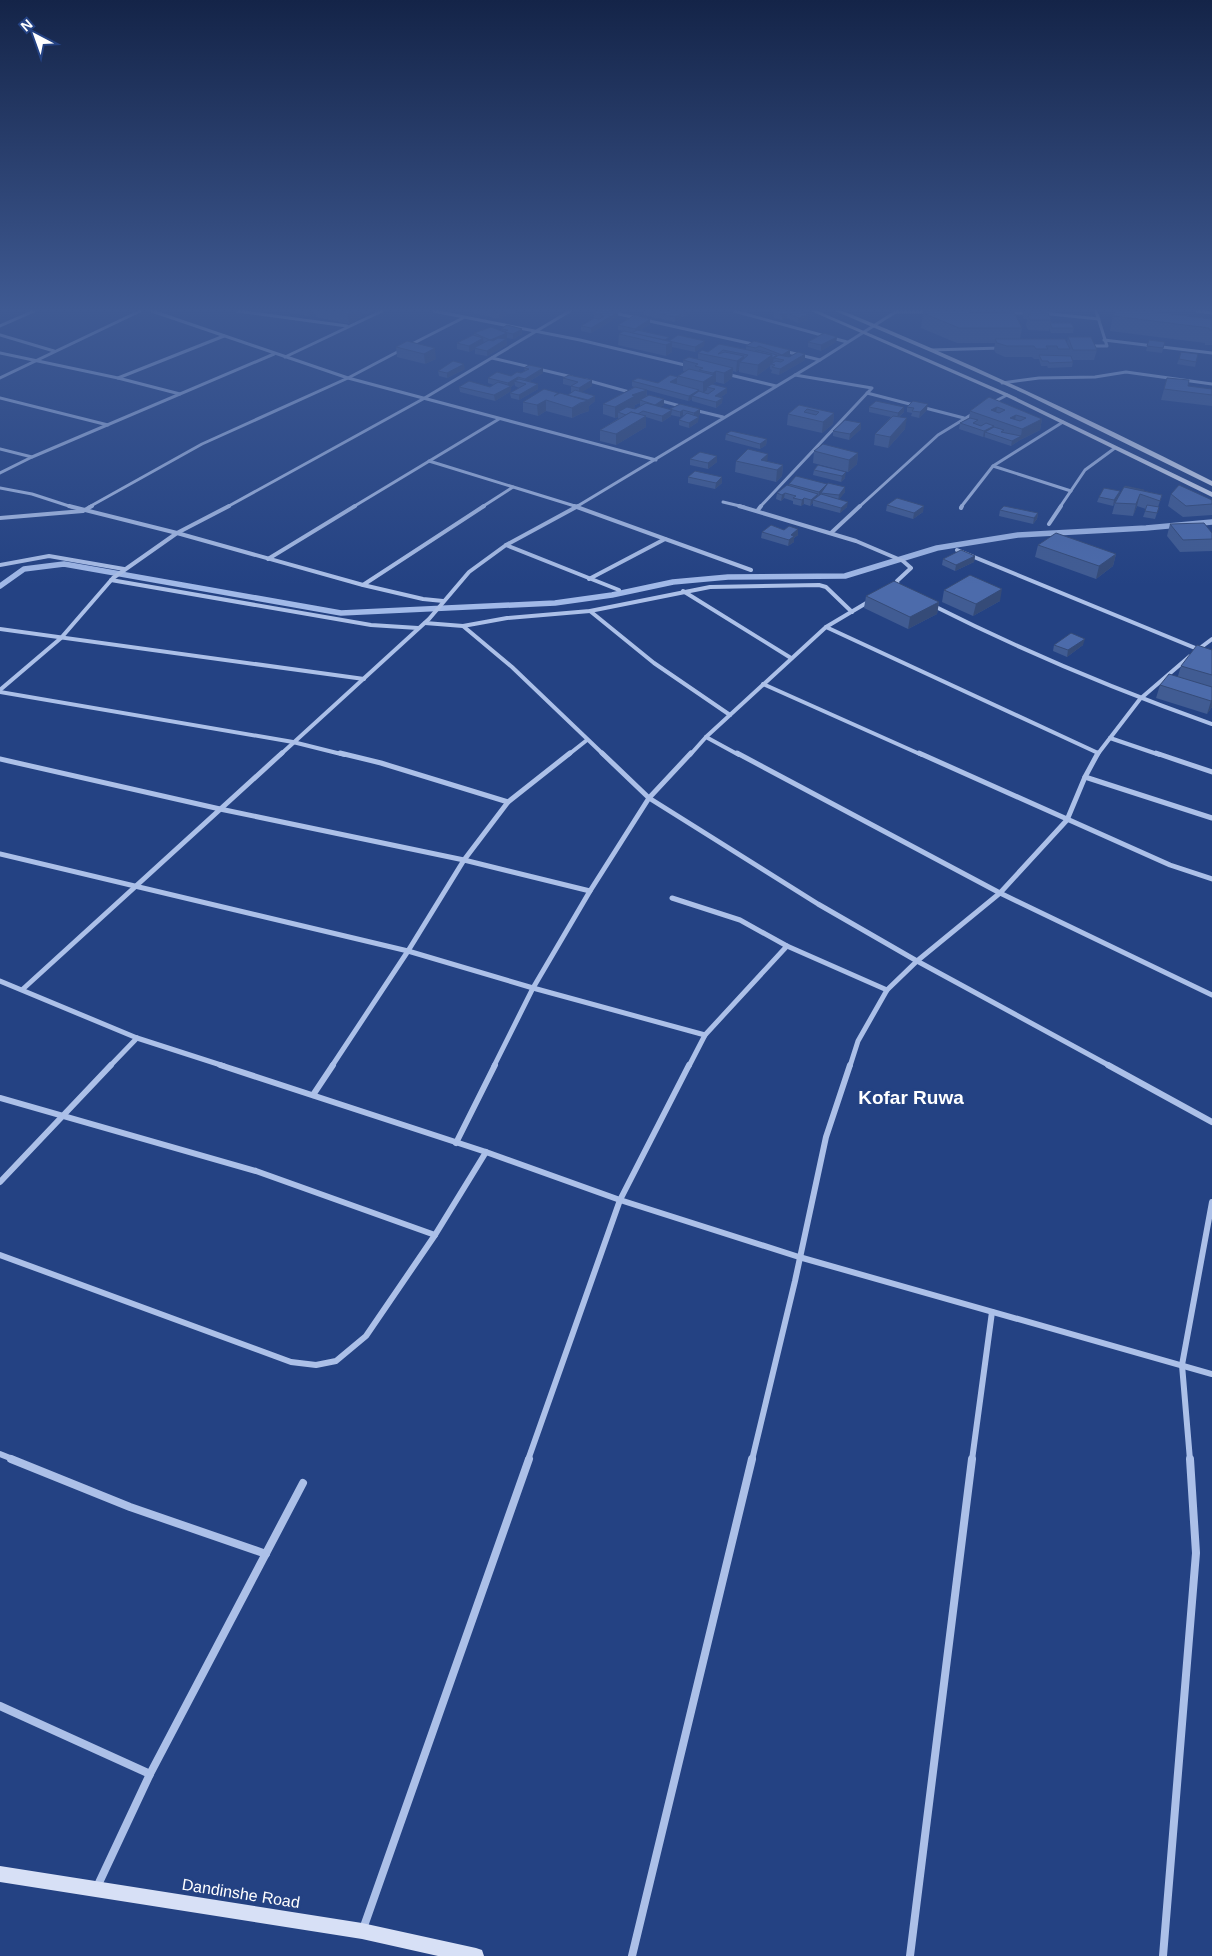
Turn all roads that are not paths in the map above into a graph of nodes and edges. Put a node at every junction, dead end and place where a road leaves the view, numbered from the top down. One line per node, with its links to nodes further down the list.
1 (17, 402): 19 (street)
2 (161, 402): 19 (street)
3 (294, 402): 36 (street)
4 (417, 402): 39 (street)
5 (435, 402): 17 (street)
6 (669, 402): 15 (street)
7 (749, 402): 15 (street)
8 (858, 402): 35 (street)
9 (906, 402): 16 (street)
10 (993, 402): 13 (street)
11 (1022, 402): 18 (main road)
12 (1042, 402): 27 (main road)
13 (990, 404)
14 (981, 409): 16 (street)
15 (723, 417): 23 (street)
16 (964, 418): 40 (street)
17 (499, 419): 23 (street); 24 (street)
18 (1064, 422): 21 (main road); 25 (street)
19 (108, 425): 22 (street)
20 (0, 448): 22 (street)
21 (1115, 448): 30 (street); 31 (main road)
22 (32, 457): 26 (street)
23 (656, 460): 33 (street)
24 (429, 461): 28 (street); 44 (street)
25 (993, 466): 30 (street); 34 (street)
26 (0, 473)
27 (1212, 484)
28 (513, 487): 33 (street); 50 (street)
29 (0, 488): 36 (street)
30 (1070, 490): 38 (street)
31 (1212, 495)
32 (723, 502): 35 (street)
33 (577, 507): 41 (street); 42 (street)
34 (961, 508)
35 (758, 510): 40 (street)
36 (83, 511): 37 (street); 39 (street)
37 (0, 518)
38 (1049, 524)
39 (177, 532): 44 (street); 46 (street)
40 (831, 533): 51 (street)
41 (665, 539): 47 (street); 49 (street)
42 (506, 545): 49 (street); 57 (street)
43 (957, 550): 68 (street)
44 (268, 559): 50 (street)
45 (0, 565): 46 (street)
46 (123, 570): 48 (street)
47 (751, 570)
48 (112, 579): 64 (street); 66 (street)
49 (588, 579): 52 (street)
50 (363, 585): 57 (street)
51 (897, 586): 54 (street); 55 (street)
52 (619, 590)
53 (683, 590): 59 (street); 60 (street); 70 (street)
54 (889, 590)
55 (904, 591)
56 (874, 599): 60 (street)
57 (442, 602): 61 (street)
58 (930, 604): 74 (street)
59 (590, 611): 62 (street); 75 (street)
60 (852, 612): 63 (street)
61 (427, 621): 62 (street); 64 (street)
62 (463, 626): 79 (street)
63 (826, 627): 70 (street); 81 (street)
64 (418, 628): 71 (street)
65 (0, 630): 66 (street)
66 (61, 638): 71 (street); 73 (street)
67 (1212, 639): 68 (street)
68 (1198, 650): 69 (street); 74 (street)
69 (1212, 655)
70 (791, 658): 72 (street)
71 (364, 679): 80 (street)
72 (763, 684): 75 (street); 89 (street)
73 (0, 691): 80 (street)
74 (1140, 699): 76 (street); 78 (street)
75 (730, 715): 77 (street)
76 (1212, 724)
77 (706, 737): 85 (street); 95 (street)
78 (1110, 738): 81 (street); 83 (street)
79 (587, 740): 85 (street); 86 (street)
80 (293, 742): 86 (street); 87 (street)
81 (1098, 753): 84 (street)
82 (0, 759): 87 (street)
83 (1212, 772)
84 (1085, 777): 88 (street); 89 (street)
85 (649, 798): 94 (street); 99 (street)
86 (508, 802): 91 (street)
87 (220, 809): 91 (street); 93 (street)
88 (1212, 818)
89 (1067, 820): 92 (street); 95 (street)
90 (0, 854): 93 (street)
91 (464, 860): 94 (street); 98 (street)
92 (1212, 879)
93 (136, 885): 98 (street); 102 (street)
94 (590, 891): 101 (street)
95 (1000, 893): 99 (street); 104 (street)
96 (672, 898): 97 (street)
97 (787, 946): 103 (street); 105 (street)
98 (408, 951): 101 (street); 107 (street)
99 (917, 961): 103 (street); 110 (street)
100 (0, 981): 102 (street)
101 (533, 988): 105 (street); 111 (street)
102 (23, 989): 106 (street)
103 (887, 990): 118 (street)
104 (1212, 995)
105 (705, 1034): 114 (street)
106 (137, 1038): 107 (street); 109 (street)
107 (313, 1095): 111 (street)
108 (0, 1098): 109 (street)
109 (64, 1116): 113 (street); 116 (street)
110 (1212, 1122)
111 (456, 1143): 112 (street)
112 (486, 1152): 114 (street); 116 (street)
113 (0, 1182)
114 (620, 1200): 118 (street); 129 (street)
115 (1212, 1202): 120 (street)
116 (435, 1236): 117 (street)
117 (0, 1255)
118 (799, 1257): 119 (street); 131 (street)
119 (992, 1312): 120 (street); 132 (street)
120 (1182, 1365): 121 (street); 133 (street)
121 (1212, 1374)
122 (0, 1454): 124 (street)
123 (303, 1483): 124 (street)
124 (266, 1554): 126 (street)
125 (0, 1706): 126 (street)
126 (150, 1774): 128 (street)
127 (0, 1874): 128 (main road, Dandinshe Road)
128 (96, 1890): 129 (main road, Dandinshe Road)
129 (362, 1931): 130 (main road, Dandinshe Road)
130 (476, 1956)
131 (632, 1956)
132 (910, 1956)
133 (1163, 1956)

